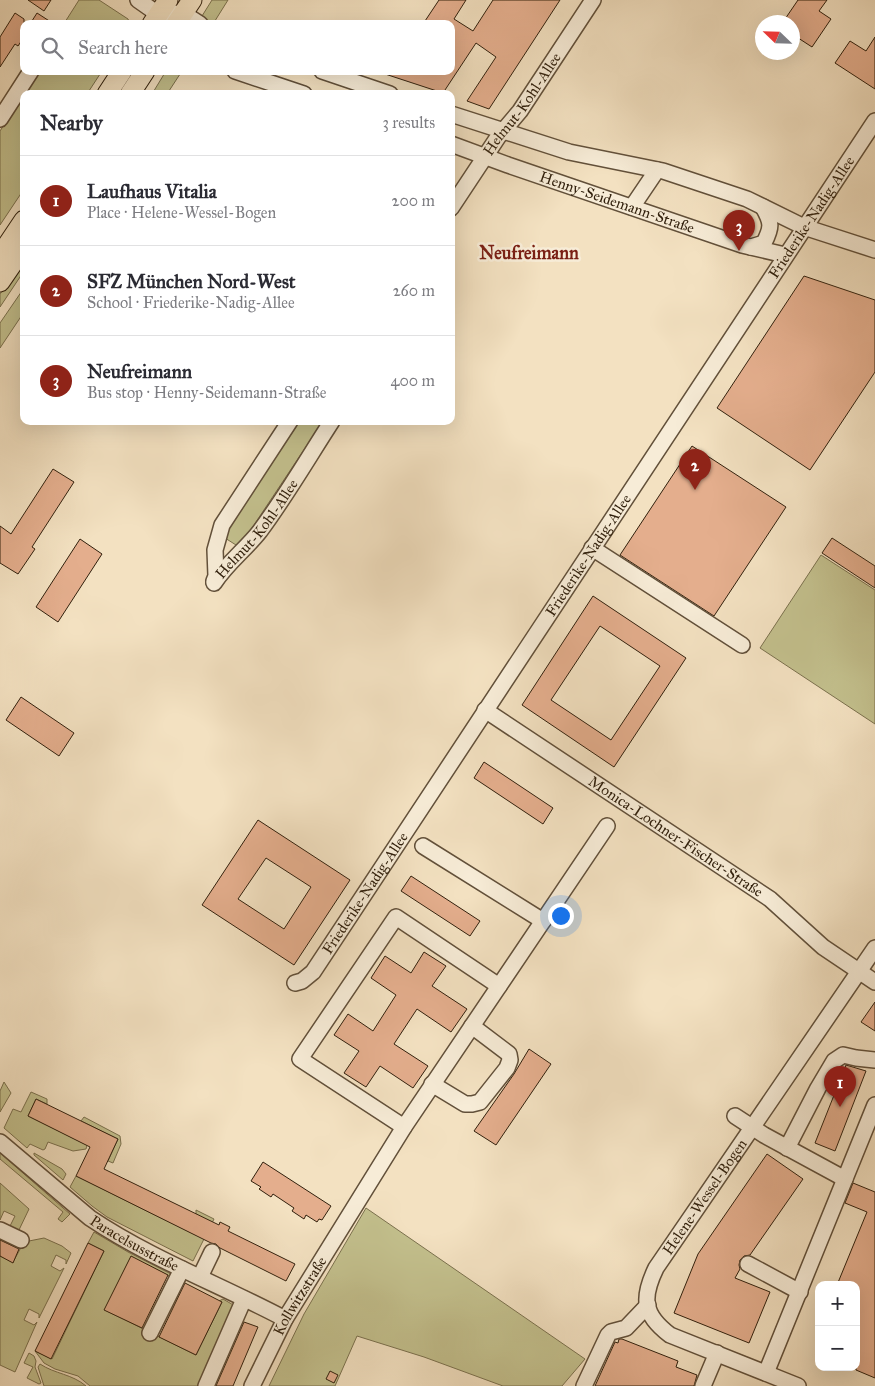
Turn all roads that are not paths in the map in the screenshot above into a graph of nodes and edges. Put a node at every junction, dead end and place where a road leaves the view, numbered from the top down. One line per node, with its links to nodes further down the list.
1 (138, 0): 4 (street)
2 (593, 0): 18 (street, Helmut-Kohl-Allee)
3 (184, 12): 4 (street); 5 (street)
4 (160, 15)
5 (195, 20)
6 (28, 75): 16 (street)
7 (119, 75): 11 (main road)
8 (142, 75): 12 (main road)
9 (247, 75): 13 (street)
10 (334, 75): 14 (street)
11 (110, 90)
12 (133, 90)
13 (292, 90)
14 (378, 90)
15 (455, 115): 18 (street)
16 (0, 119)
17 (875, 121): 26 (street, Friederike-Nadig-Allee)
18 (504, 131): 20 (street, Helmut-Kohl-Allee); 21 (street)
19 (455, 145): 20 (street, Henny-Seidemann-Straße)
20 (486, 156): 22 (street, Helmut-Kohl-Allee); 23 (street, Henny-Seidemann-Straße)
21 (656, 170): 23 (street); 24 (street)
22 (455, 202)
23 (632, 207): 27 (street, Henny-Seidemann-Straße)
24 (763, 207): 26 (street); 27 (street)
25 (20, 226): 31 (main road)
26 (804, 227): 28 (street); 30 (street, Friederike-Nadig-Allee)
27 (751, 247): 30 (street, Henny-Seidemann-Straße)
28 (875, 250)
29 (20, 253): 32 (main road)
30 (785, 255): 35 (street, Friederike-Nadig-Allee)
31 (0, 256)
32 (0, 282)
33 (287, 425): 34 (street, Helmut-Kohl-Allee)
34 (329, 425)
35 (592, 548): 36 (street); 37 (street, Friederike-Nadig-Allee)
36 (742, 645)
37 (485, 710): 42 (street, Monica-Lochner-Fischer-Straße); 44 (street, Friederike-Nadig-Allee)
38 (607, 826): 40 (street, Kollwitzstraße)
39 (423, 846): 40 (street)
40 (543, 921): 45 (street, Kollwitzstraße)
41 (875, 948): 42 (street, Helene-Wessel-Bogen)
42 (858, 972): 43 (street, Monica-Lochner-Fischer-Straße); 52 (street, Helene-Wessel-Bogen)
43 (875, 982)
44 (295, 983)
45 (498, 986): 46 (street, Kollwitzstraße); 51 (street)
46 (472, 1026): 48 (street, Kollwitzstraße); 48 (street)
47 (875, 1060): 54 (street)
48 (432, 1084): 51 (street, Kollwitzstraße)
49 (875, 1105): 55 (street)
50 (735, 1116): 52 (street)
51 (404, 1127): 65 (street, Kollwitzstraße)
52 (753, 1127): 54 (street); 64 (street, Helene-Wessel-Bogen)
53 (0, 1142): 60 (street, Paracelsusstraße)
54 (788, 1148): 55 (street)
55 (845, 1180): 62 (street)
56 (0, 1230): 57 (street)
57 (21, 1240)
58 (212, 1252): 61 (street)
59 (748, 1264): 62 (street)
60 (182, 1269): 61 (street, Paracelsusstraße); 66 (street)
61 (200, 1277): 63 (street, Paracelsusstraße)
62 (800, 1292): 68 (street)
63 (244, 1299): 65 (street, Paracelsusstraße); 69 (street)
64 (648, 1305): 67 (street); 71 (street)
65 (285, 1320): 70 (street, Kollwitzstraße)
66 (150, 1332)
67 (717, 1353): 68 (street); 72 (street)
68 (766, 1373): 73 (street)
69 (206, 1386)
70 (252, 1386)
71 (584, 1386)
72 (703, 1386)
73 (798, 1386)

